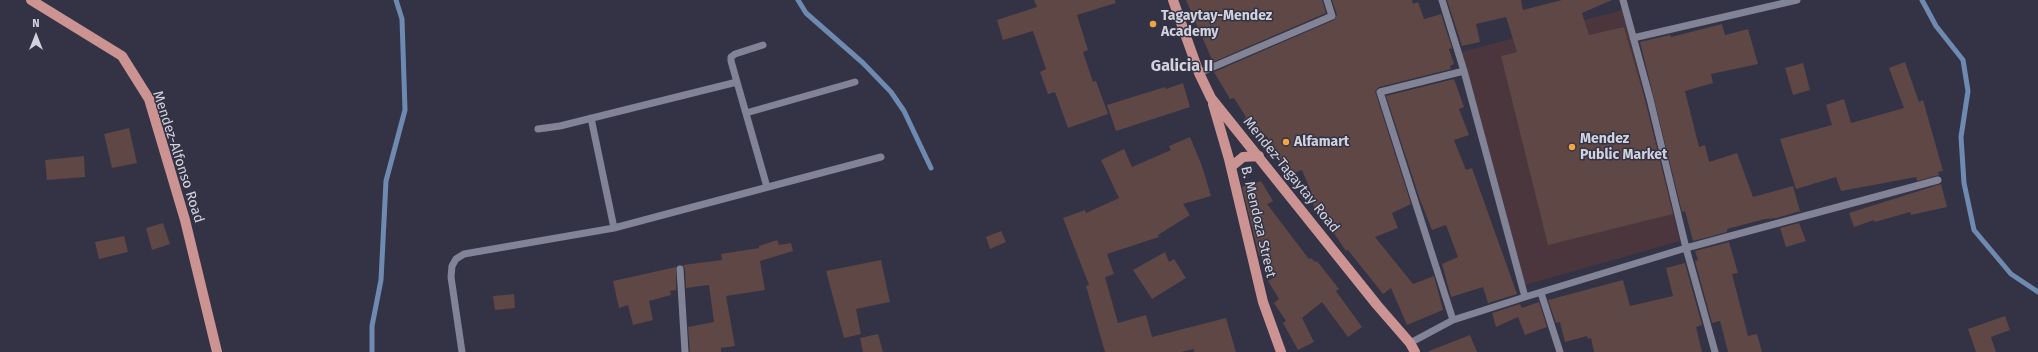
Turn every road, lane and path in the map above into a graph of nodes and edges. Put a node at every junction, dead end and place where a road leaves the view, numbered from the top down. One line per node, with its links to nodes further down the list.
1 (31, 0): 29 (main road, Mendez-Alfonso Road)
2 (1173, 0): 10 (main road, Mendez-Tagaytay Road)
3 (1327, 0): 10 (street)
4 (1442, 0): 9 (street)
5 (1623, 0): 7 (street)
6 (1797, 0): 7 (street)
7 (1633, 38): 23 (street)
8 (763, 45): 11 (street)
9 (1464, 71): 26 (street); 27 (street)
10 (1199, 73): 13 (main road, Mendez-Tagaytay Road)
11 (737, 82): 14 (street); 15 (street)
12 (855, 82): 14 (street)
13 (1211, 98): 17 (main road, Mendez-Tagaytay Road); 19 (main road, B. Mendoza Street)
14 (746, 113): 21 (street)
15 (591, 118): 16 (street); 22 (street)
16 (538, 129)
17 (1259, 156): 19 (main road); 28 (main road, Mendez-Tagaytay Road)
18 (881, 157): 21 (street)
19 (1231, 167): 32 (main road, B. Mendoza Street)
20 (1938, 180): 23 (street)
21 (767, 187): 22 (street)
22 (614, 228): 30 (street)
23 (1686, 248): 25 (street); 34 (street)
24 (680, 269): 31 (street)
25 (1541, 293): 26 (street); 33 (street)
26 (1525, 297): 27 (street)
27 (1453, 320): 28 (street)
28 (1413, 348)
29 (216, 352)
30 (462, 352)
31 (685, 352)
32 (1281, 352)
33 (1560, 352)
34 (1715, 352)

